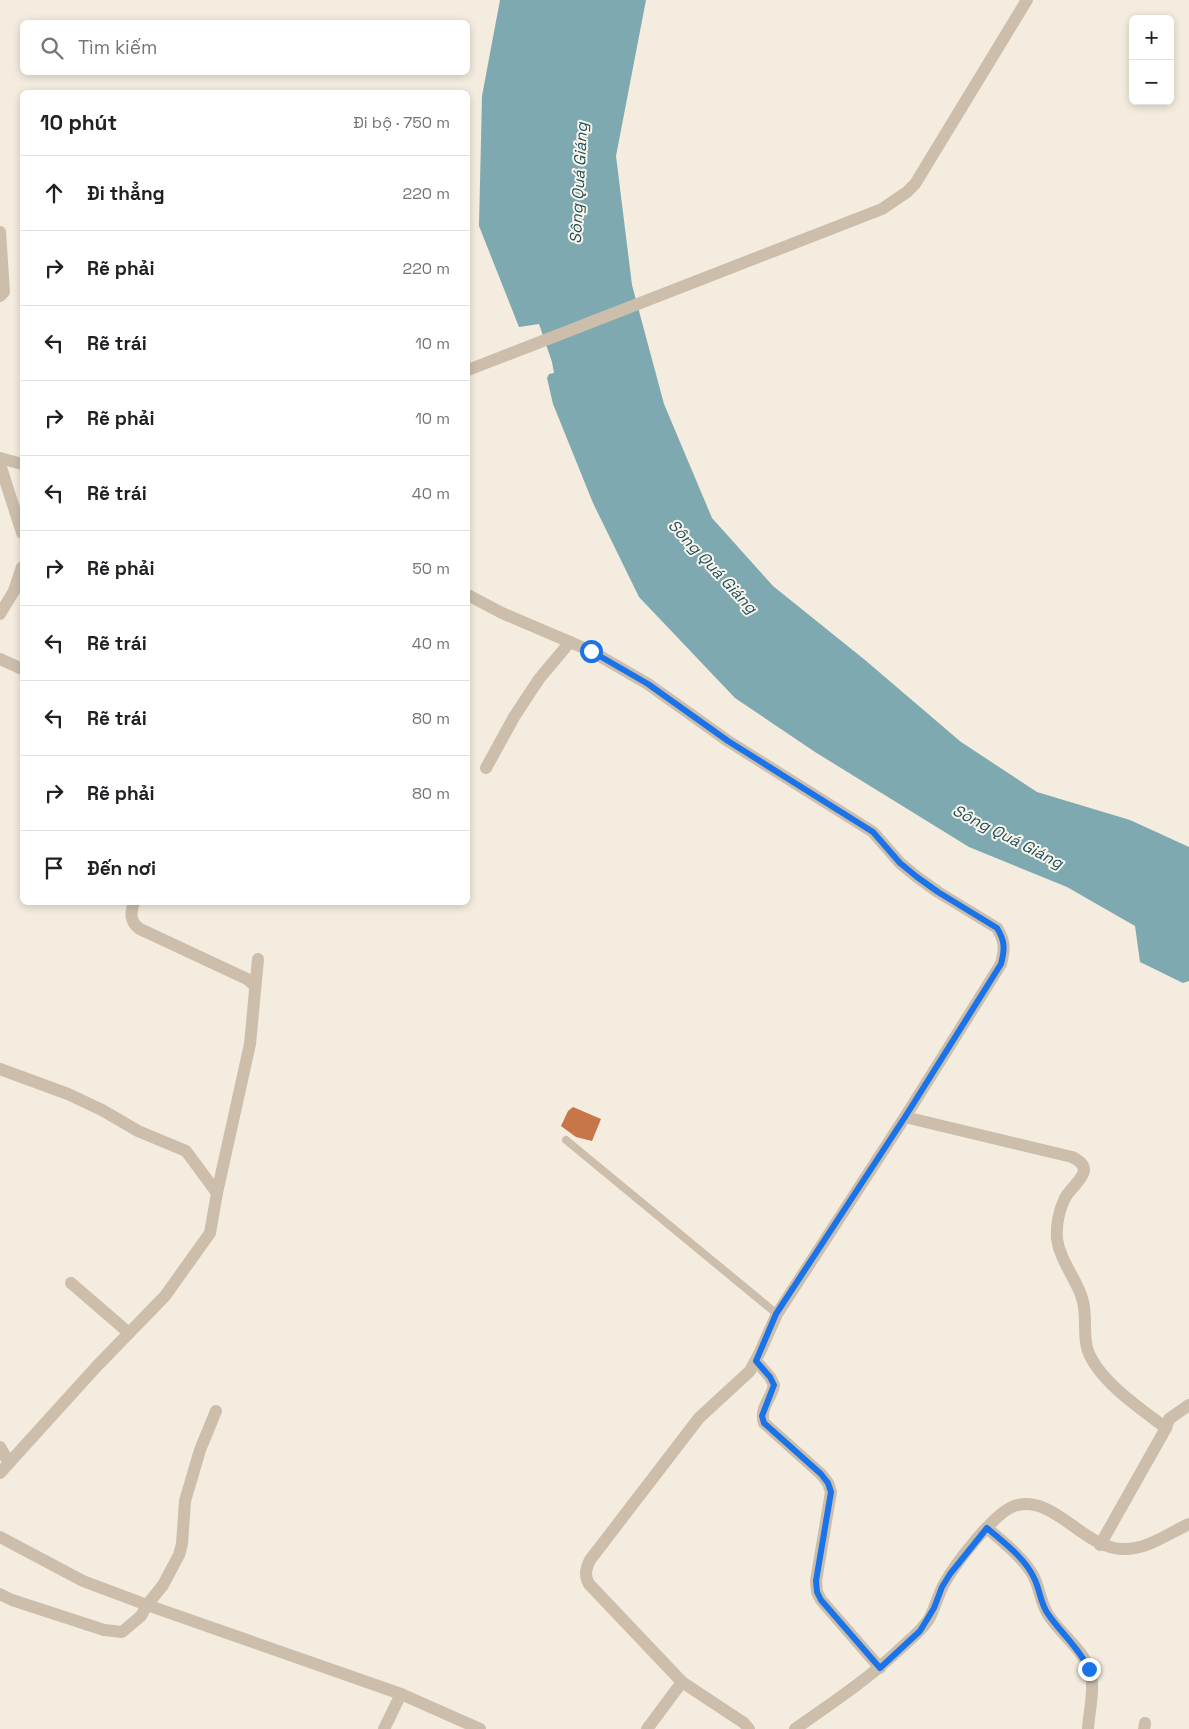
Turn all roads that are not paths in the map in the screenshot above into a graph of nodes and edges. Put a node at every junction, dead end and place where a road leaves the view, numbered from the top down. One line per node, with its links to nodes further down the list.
1 (1028, 0): 4 (street)
2 (0, 232): 3 (street)
3 (0, 296)
4 (470, 369)
5 (0, 458): 6 (street)
6 (20, 463)
7 (0, 464): 8 (street)
8 (20, 527)
9 (20, 573): 11 (street)
10 (470, 596): 12 (street)
11 (0, 614)
12 (570, 642): 15 (street); 20 (street)
13 (0, 659): 14 (street)
14 (20, 668)
15 (486, 768)
16 (129, 905): 18 (street)
17 (258, 959): 18 (street)
18 (255, 986): 22 (street)
19 (0, 1069): 22 (street)
20 (905, 1117): 24 (street); 29 (street)
21 (566, 1140): 24 (lane)
22 (217, 1193): 25 (street)
23 (71, 1283): 25 (street)
24 (776, 1314): 26 (street)
25 (129, 1333): 31 (street)
26 (756, 1361): 38 (street); 39 (street)
27 (1189, 1405): 29 (street)
28 (216, 1411): 37 (street)
29 (1166, 1428): 35 (street)
30 (0, 1447): 31 (street)
31 (4, 1468)
32 (1189, 1524): 35 (street)
33 (987, 1528): 35 (street); 38 (street); 46 (street)
34 (0, 1537): 37 (street)
35 (1100, 1545)
36 (0, 1594): 37 (street)
37 (147, 1605): 40 (street)
38 (880, 1668): 45 (street)
39 (682, 1682): 43 (street); 44 (street)
40 (401, 1694): 41 (street); 42 (street)
41 (384, 1729)
42 (480, 1729)
43 (647, 1729)
44 (749, 1729)
45 (795, 1729)
46 (1088, 1729)

